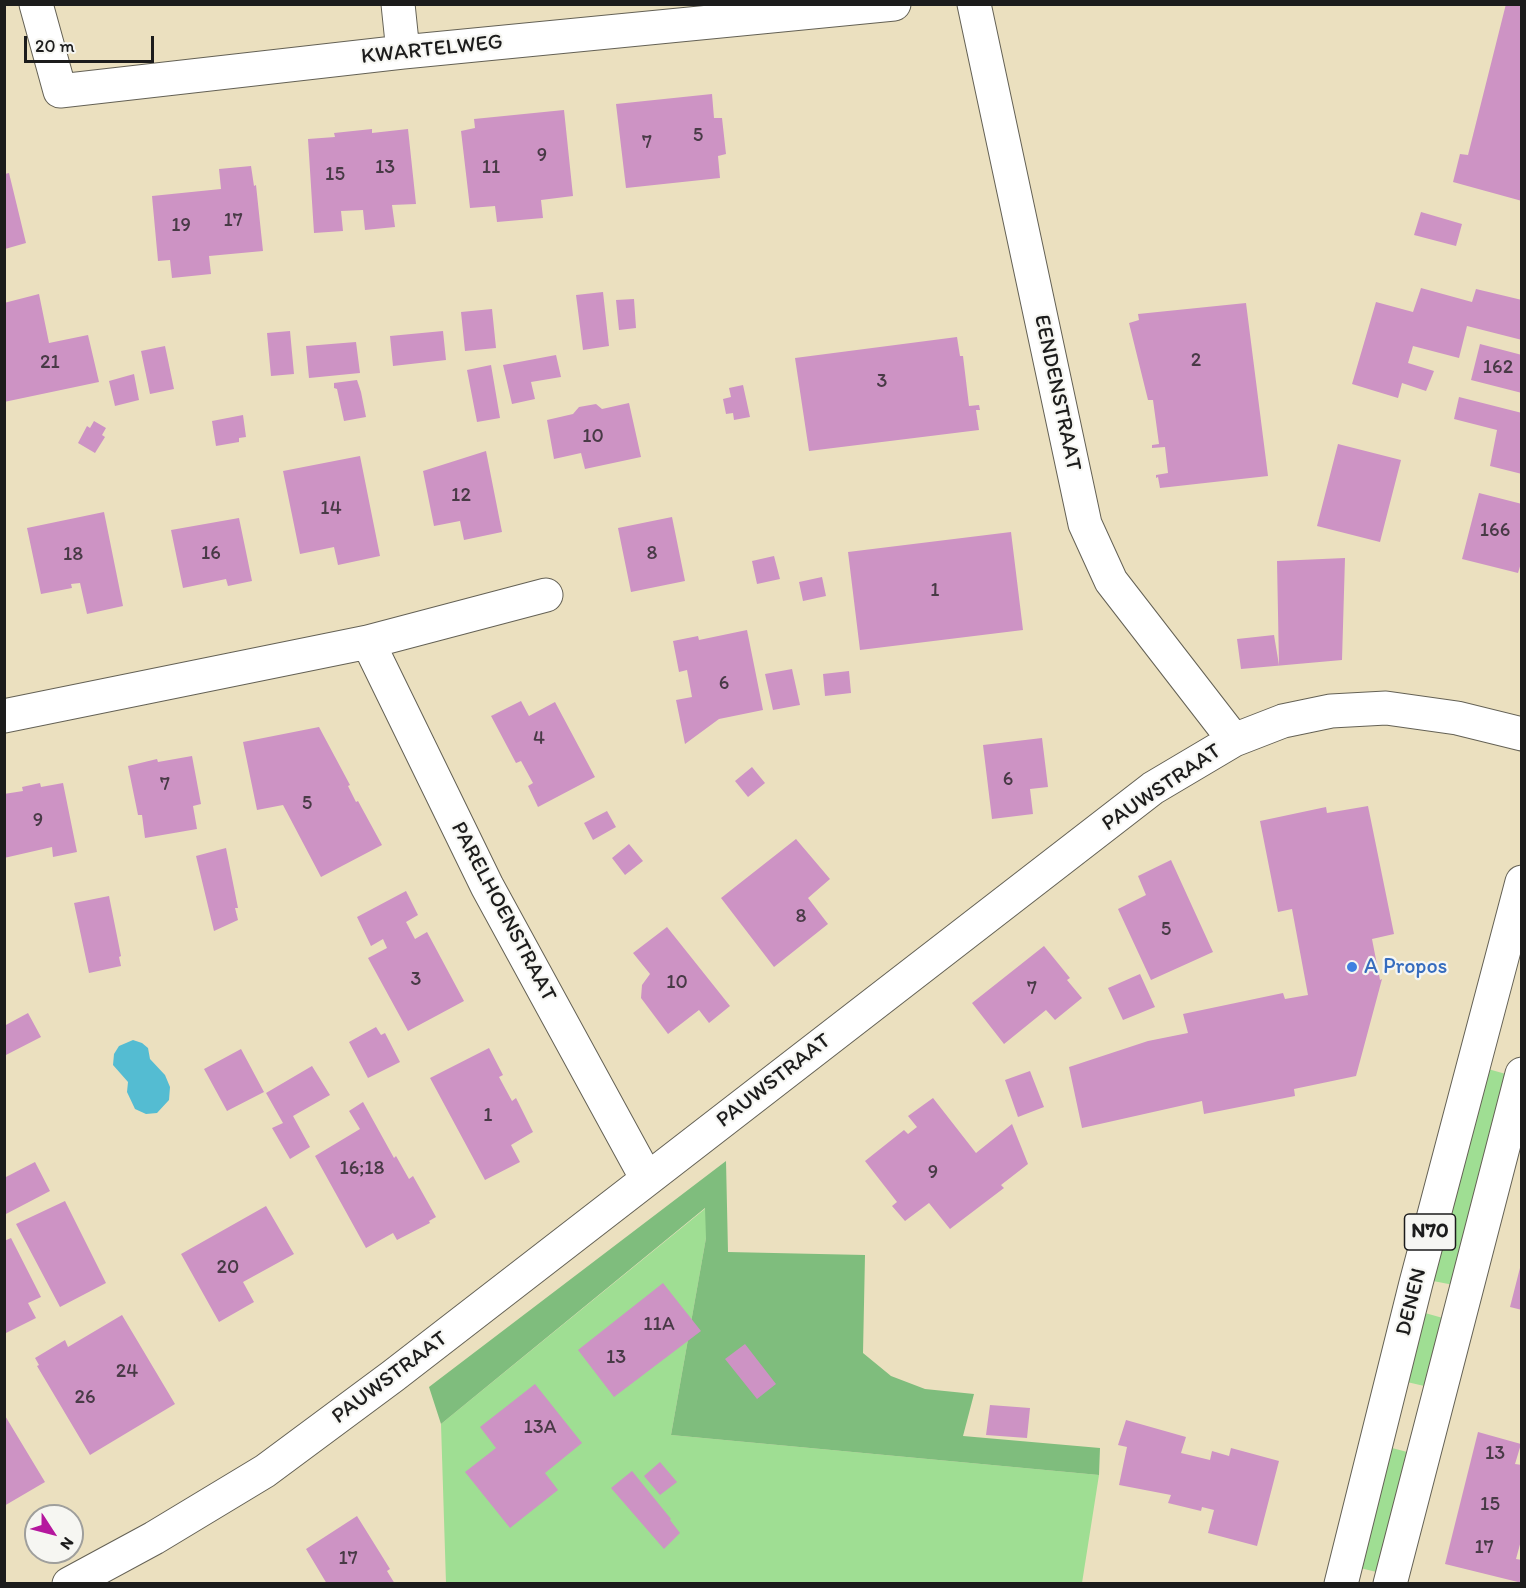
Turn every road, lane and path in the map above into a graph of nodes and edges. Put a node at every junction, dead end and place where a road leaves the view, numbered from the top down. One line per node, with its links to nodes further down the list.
1 (36, 4): 5 (street, KWARTELWEG)
2 (398, 4): 5 (street)
3 (894, 4): 5 (street, KWARTELWEG)
4 (974, 4): 10 (street, EENDENSTRAAT)
5 (403, 52)
6 (546, 595): 7 (street)
7 (368, 642): 8 (street); 13 (street, PARELHOENSTRAAT)
8 (4, 716)
9 (1521, 734): 10 (street, PAUWSTRAAT)
10 (1234, 740): 13 (street, PAUWSTRAAT)
11 (1521, 882): 15 (street, DENEN / N70)
12 (1521, 1074): 16 (street, N70)
13 (646, 1179): 14 (street, PAUWSTRAAT)
14 (69, 1584)
15 (1341, 1584)
16 (1390, 1584)

